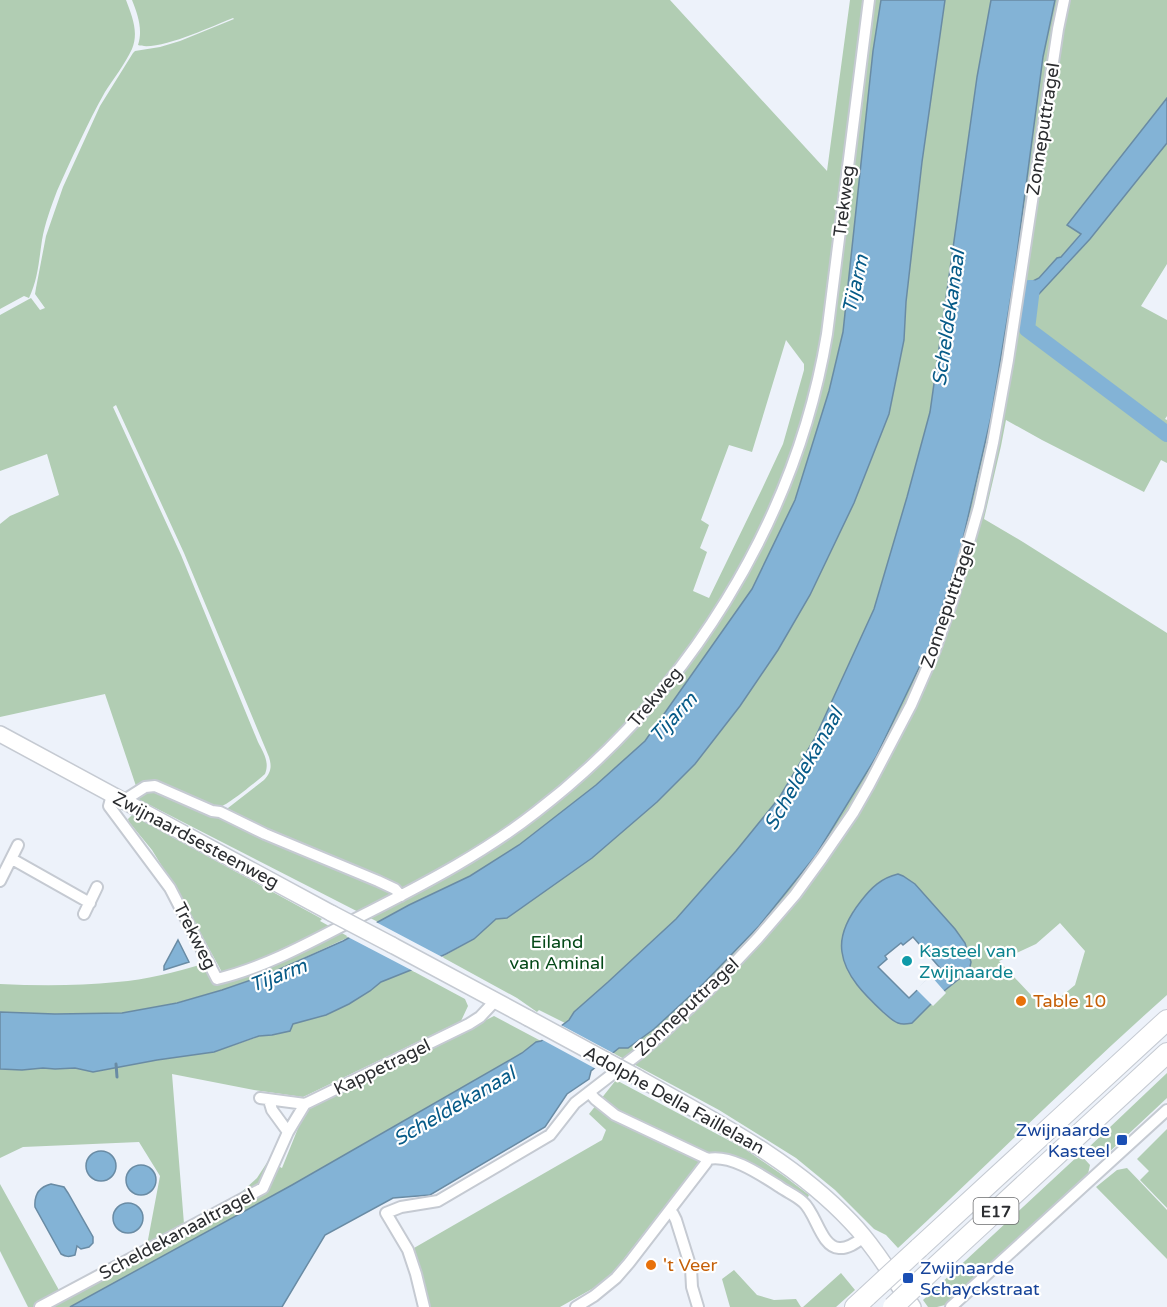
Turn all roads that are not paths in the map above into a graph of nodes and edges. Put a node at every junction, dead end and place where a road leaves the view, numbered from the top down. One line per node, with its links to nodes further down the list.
1 (869, 0): 9 (street, Trekweg)
2 (1064, 0): 16 (street, Zonneputtragel)
3 (0, 734): 4 (main road, Zwijnaardsesteenweg)
4 (117, 798): 9 (street); 9 (street, Trekweg); 12 (main road, Zwijnaardsesteenweg, bridge)
5 (18, 845): 6 (street)
6 (12, 859): 7 (street); 10 (street)
7 (0, 881)
8 (97, 887): 10 (street)
9 (401, 896)
10 (90, 903): 11 (street)
11 (84, 914)
12 (392, 945): 13 (main road, Adolphe Della Faillelaan)
13 (495, 1001): 17 (street, Kappetragel); 22 (main road, Adolphe Della Faillelaan, bridge)
14 (1167, 1020): 23 (highway, E17, bridge)
15 (1167, 1053): 28 (highway, E17, bridge)
16 (589, 1092): 20 (street); 25 (street, Zonneputtragel)
17 (305, 1104): 19 (street, Scheldekanaaltragel); 19 (street)
18 (1167, 1110): 30 (street)
19 (288, 1132): 24 (street, Scheldekanaaltragel)
20 (708, 1158): 21 (street); 22 (street)
21 (669, 1211): 26 (street); 27 (street)
22 (864, 1237): 29 (main road, Adolphe Della Faillelaan)
23 (861, 1301)
24 (40, 1307)
25 (424, 1307)
26 (576, 1307)
27 (698, 1307)
28 (893, 1307)
29 (912, 1307)
30 (951, 1307)

